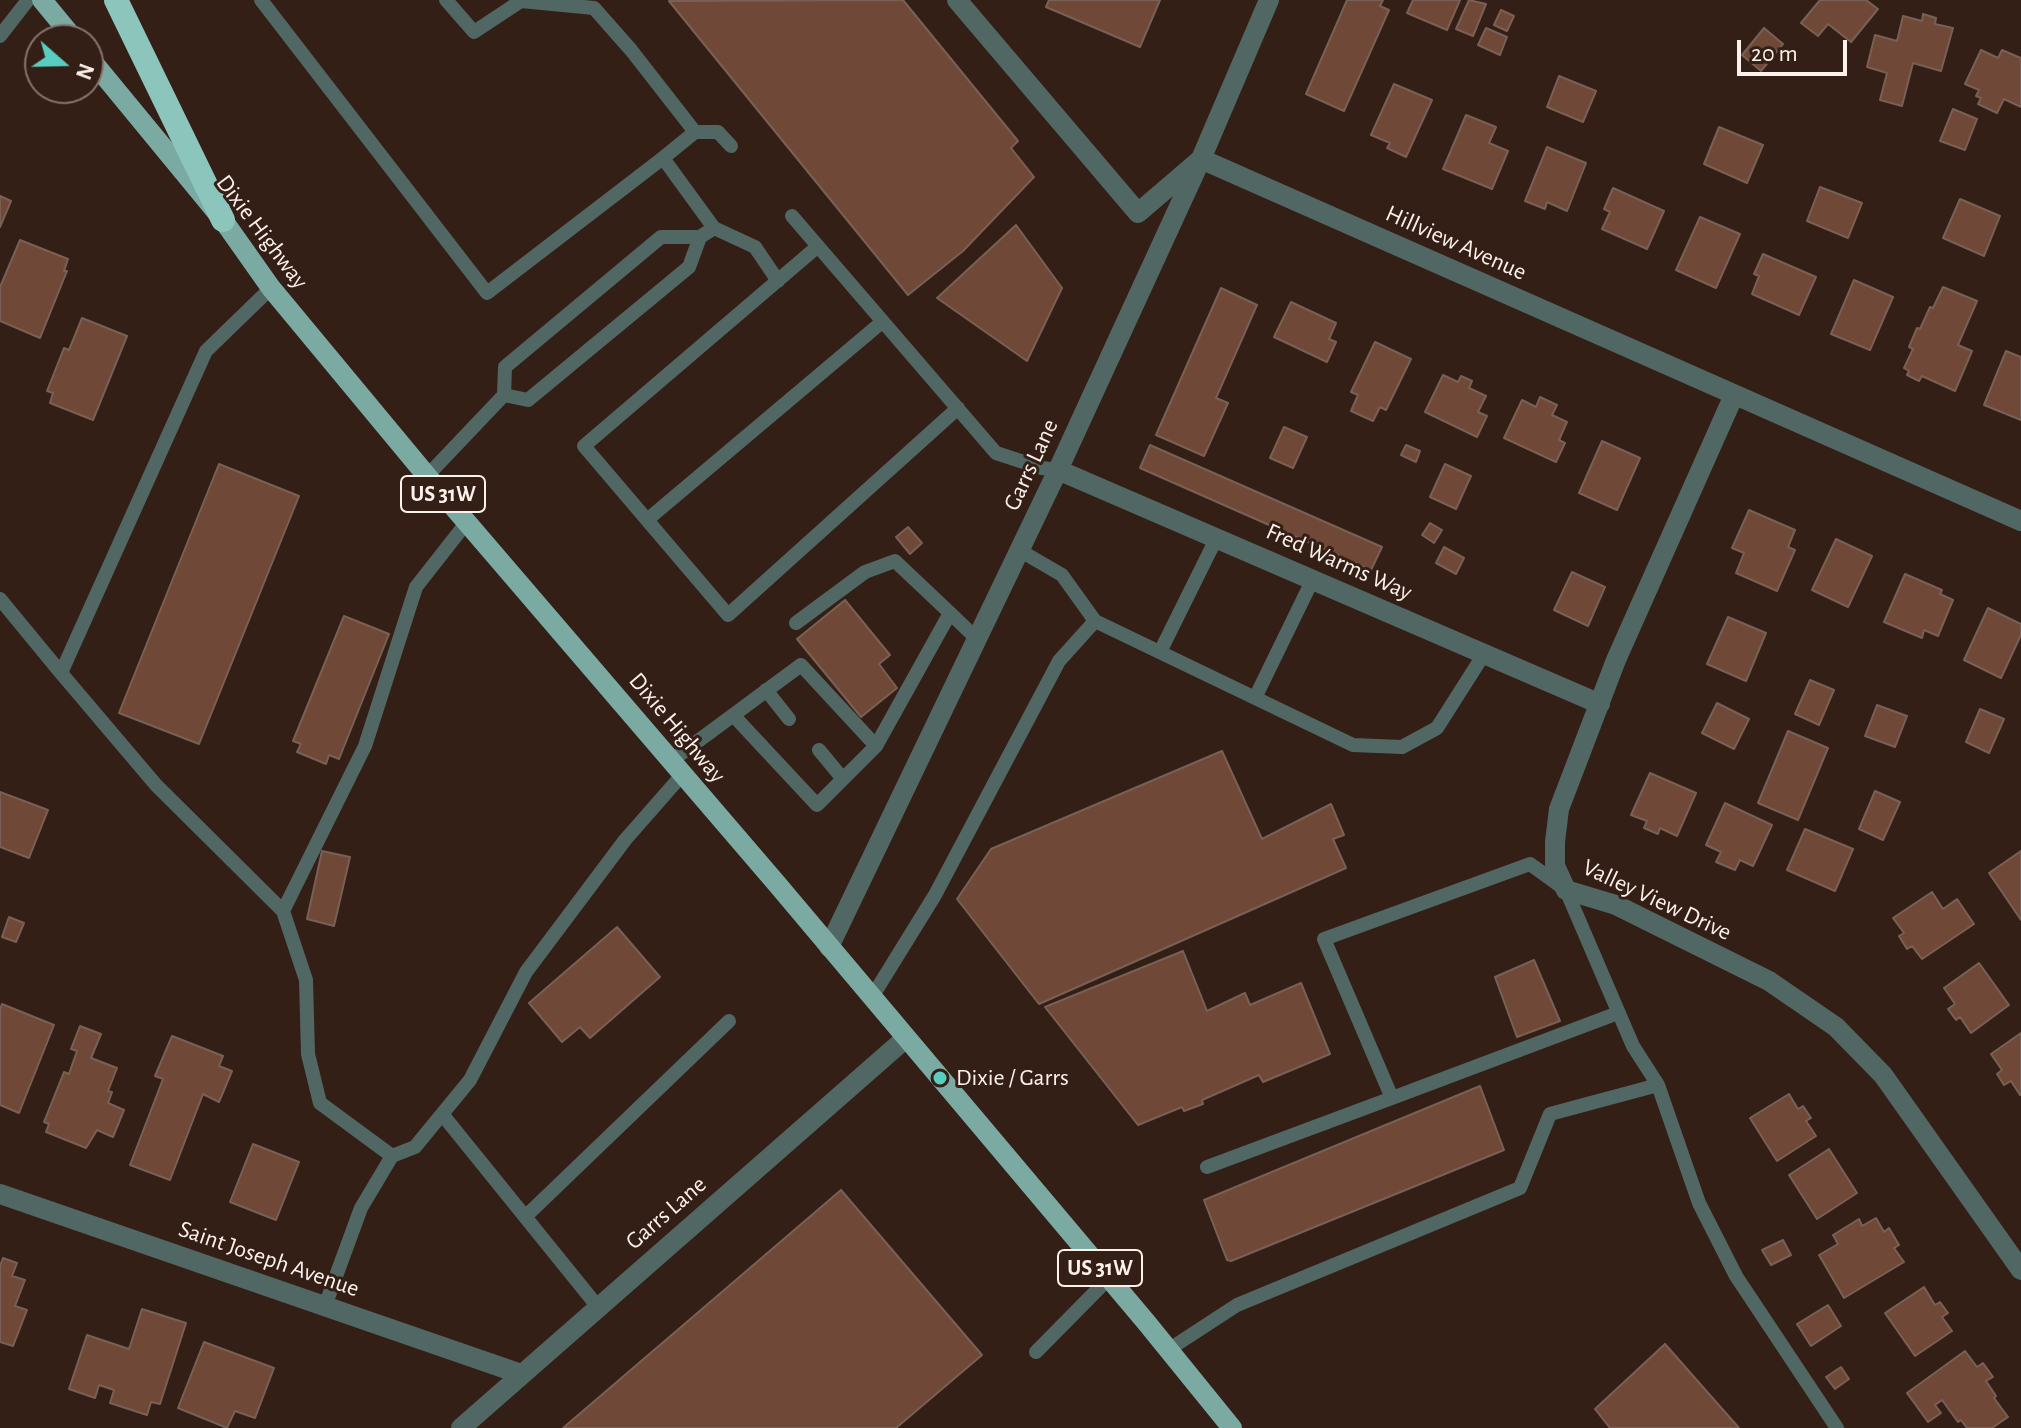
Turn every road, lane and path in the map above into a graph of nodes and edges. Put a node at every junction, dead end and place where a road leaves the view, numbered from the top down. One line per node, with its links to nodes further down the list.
1 (28, 0): 10 (lane)
2 (42, 0): 9 (main road)
3 (116, 0): 17 (highway)
4 (261, 0): 14 (lane)
5 (446, 0): 8 (lane)
6 (957, 0): 15 (street)
7 (1269, 0): 15 (street, Garrs Lane)
8 (599, 4): 12 (lane)
9 (62, 24)
10 (0, 36)
11 (104, 75): 17 (main road, Dixie Highway / US 31W)
12 (695, 132): 13 (lane); 14 (lane)
13 (731, 146)
14 (663, 158): 18 (lane)
15 (1201, 159): 25 (street, Hillview Avenue); 27 (street, Garrs Lane)
16 (792, 216): 20 (lane)
17 (223, 220): 22 (main road, Dixie Highway / US 31W)
18 (714, 228): 19 (lane); 21 (lane)
19 (700, 237): 24 (lane); 24 (lane)
20 (817, 247): 21 (lane); 23 (lane)
21 (778, 281): 29 (lane)
22 (271, 288): 28 (main road, Dixie Highway / US 31W); 42 (lane)
23 (882, 322): 26 (lane); 29 (lane)
24 (504, 395): 28 (lane)
25 (1734, 395): 30 (street, Hillview Avenue); 45 (street, Valley View Drive)
26 (958, 408): 27 (lane); 29 (lane)
27 (1058, 470): 32 (street, Fred Warms Way); 33 (street, Garrs Lane)
28 (427, 476): 31 (main road, Dixie Highway / US 31W)
29 (647, 520)
30 (2021, 521)
31 (467, 522): 50 (main road, Dixie Highway / US 31W); 53 (lane)
32 (1217, 537): 34 (street, Fred Warms Way); 40 (lane)
33 (1019, 550): 37 (lane); 39 (street, Garrs Lane)
34 (1313, 579): 41 (street, Fred Warms Way); 44 (lane)
35 (0, 599): 42 (lane)
36 (950, 613): 38 (lane); 39 (lane); 48 (lane)
37 (1095, 621): 40 (lane); 55 (lane)
38 (796, 623)
39 (977, 639): 54 (street, Garrs Lane)
40 (1160, 652): 44 (lane)
41 (1484, 654): 44 (lane); 45 (street, Fred Warms Way)
42 (61, 673): 53 (lane)
43 (766, 690): 46 (lane); 47 (lane); 48 (lane)
44 (1255, 698)
45 (1600, 704): 52 (street, Valley View Drive)
46 (733, 715): 50 (lane); 51 (lane)
47 (789, 719)
48 (876, 746): 51 (lane)
49 (819, 750): 51 (lane)
50 (677, 768): 54 (main road, Dixie Highway / US 31W); 61 (lane)
51 (843, 779)
52 (1566, 890): 56 (lane); 60 (lane); 66 (street, Valley View Drive)
53 (283, 911): 62 (lane)
54 (829, 947): 55 (main road, Dixie Highway / US 31W)
55 (872, 997): 58 (main road, Dixie Highway / US 31W)
56 (1618, 1013): 59 (lane); 60 (lane)
57 (729, 1021): 65 (lane)
58 (906, 1038): 67 (main road, Dixie Highway / US 31W); 69 (street, Garrs Lane)
59 (1658, 1085): 70 (lane); 75 (lane)
60 (1392, 1098): 63 (lane)
61 (442, 1114): 62 (lane); 65 (lane)
62 (392, 1156): 68 (lane)
63 (1207, 1167)
64 (0, 1194): 68 (street, Saint Joseph Avenue)
65 (525, 1217): 69 (lane)
66 (2021, 1270)
67 (1109, 1278): 70 (main road, Dixie Highway / US 31W); 71 (lane)
68 (325, 1306): 72 (street, Saint Joseph Avenue)
69 (598, 1307): 72 (street, Garrs Lane)
70 (1168, 1350): 74 (main road, Dixie Highway / US 31W)
71 (1036, 1352)
72 (521, 1374): 73 (street, Garrs Lane)
73 (461, 1428)
74 (1232, 1428)
75 (1837, 1428)

